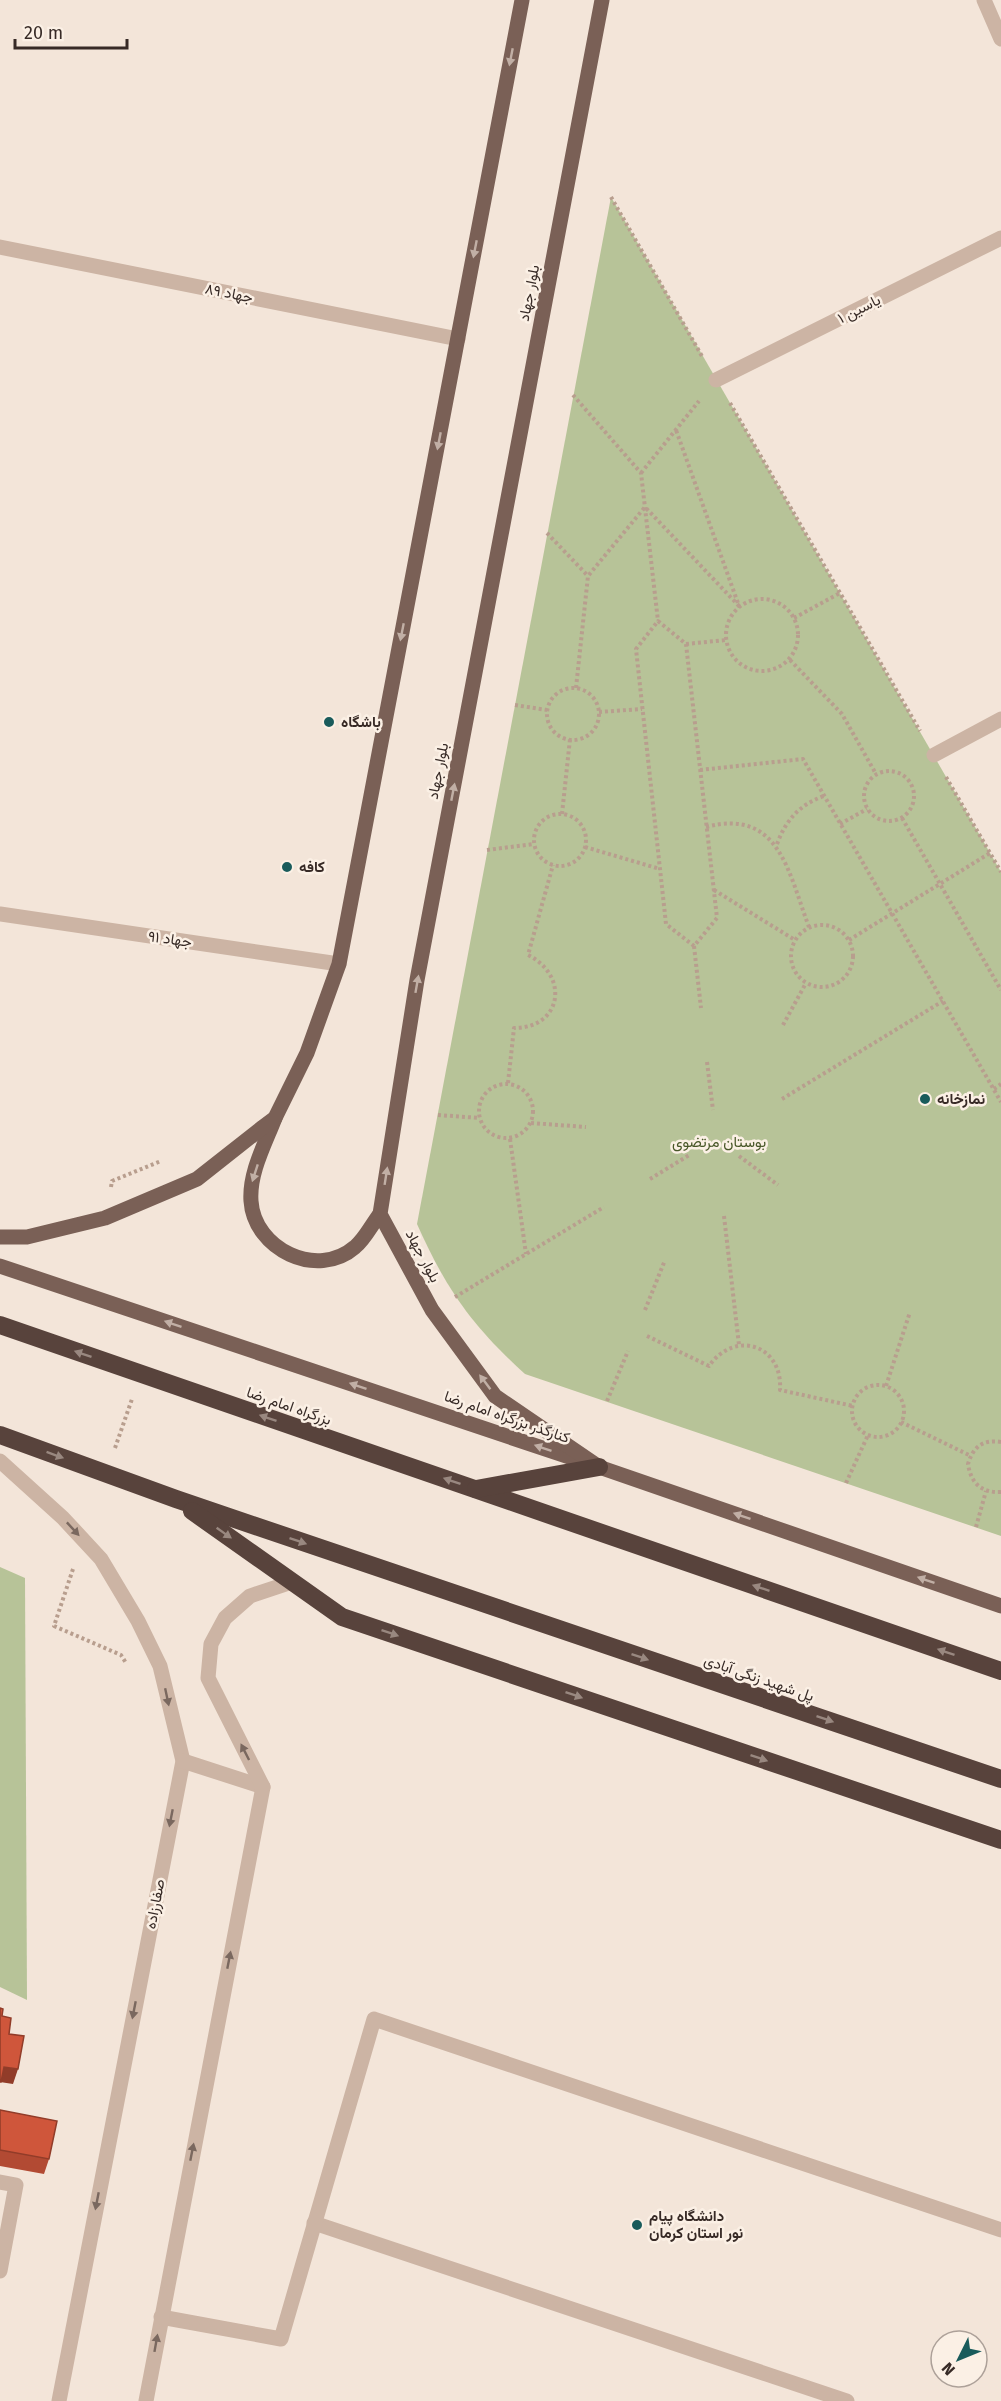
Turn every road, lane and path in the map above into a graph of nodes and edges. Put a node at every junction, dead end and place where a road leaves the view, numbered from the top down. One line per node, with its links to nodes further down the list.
1 (522, 0): 8 (main road, one-way to 8)
2 (602, 0): 81 (main road, بلوار جهاد, one-way to 2)
3 (984, 0): 4 (street)
4 (1001, 39)
5 (611, 197): 9 (path)
6 (1001, 238): 9 (street, یاسین ۱)
7 (0, 247): 8 (street, جهاد ۸۹)
8 (458, 339): 55 (main road, one-way to 55)
9 (716, 380): 11 (path); 16 (path)
10 (573, 395): 12 (path)
11 (676, 430): 12 (path); 17 (path)
12 (642, 473): 13 (path)
13 (645, 507): 15 (path); 17 (path); 19 (path)
14 (547, 533): 15 (path)
15 (588, 576): 23 (path)
16 (840, 593): 18 (path); 30 (path)
17 (739, 606): 18 (path); 20 (path)
18 (794, 618): 22 (path)
19 (658, 621): 21 (path); 25 (path)
20 (726, 640): 21 (path); 22 (path)
21 (686, 644): 31 (path)
22 (790, 660): 32 (path)
23 (576, 688): 26 (path); 27 (path)
24 (515, 705): 26 (path)
25 (642, 709): 27 (path); 45 (path)
26 (547, 710): 29 (path)
27 (599, 712): 29 (path)
28 (1001, 719): 30 (street)
29 (570, 740): 35 (path)
30 (934, 755): 43 (path)
31 (700, 770): 33 (path); 38 (path)
32 (876, 774): 34 (path); 36 (path)
33 (824, 796): 37 (path); 40 (path)
34 (867, 809): 36 (path); 37 (path)
35 (562, 814): 39 (path); 41 (path)
36 (902, 818): 47 (path)
37 (840, 824): 50 (path)
38 (706, 827): 40 (path); 48 (path)
39 (534, 844): 42 (path); 44 (path)
40 (777, 844): 51 (path)
41 (585, 847): 44 (path); 45 (path)
42 (488, 850)
43 (990, 854): 46 (path); 47 (path)
44 (553, 865): 62 (path)
45 (660, 869): 54 (path)
46 (1001, 872)
47 (940, 884): 50 (path); 57 (path)
48 (713, 890): 52 (path); 54 (path)
49 (0, 914): 55 (street, جهاد ۹۱)
50 (892, 914): 53 (path); 58 (path)
51 (810, 927): 52 (path); 53 (path)
52 (795, 940): 56 (path)
53 (849, 940): 56 (path)
54 (694, 946): 59 (path)
55 (339, 964): 69 (main road)
56 (806, 983): 60 (path)
57 (1001, 990)
58 (943, 1001): 64 (path); 65 (path)
59 (701, 1008)
60 (783, 1025)
61 (707, 1062): 67 (path)
62 (508, 1083): 70 (path); 71 (path)
63 (1001, 1084): 64 (path)
64 (994, 1089): 66 (path)
65 (782, 1099)
66 (1001, 1102)
67 (713, 1110)
68 (438, 1115): 70 (path)
69 (275, 1118): 81 (main road, one-way to 81); 83 (main road)
70 (480, 1118): 73 (path)
71 (531, 1123): 72 (path); 73 (path)
72 (586, 1127)
73 (510, 1139): 84 (path)
74 (691, 1154): 77 (path)
75 (739, 1156): 79 (path)
76 (161, 1161): 78 (path)
77 (650, 1179)
78 (112, 1181)
79 (778, 1185)
80 (604, 1206): 84 (path)
81 (380, 1214): 103 (main road, بلوار جهاد, one-way to 81)
82 (724, 1216): 92 (path)
83 (0, 1237)
84 (526, 1254): 87 (path)
85 (665, 1260): 88 (path)
86 (0, 1266): 103 (main road, کنارگذر بزرگراه امام رضا, one-way to 86)
87 (454, 1298)
88 (645, 1310)
89 (910, 1312): 94 (path)
90 (0, 1325): 105 (highway, بزرگراه امام رضا, one-way to 90)
91 (647, 1336): 92 (path)
92 (739, 1345): 96 (path)
93 (628, 1351): 95 (path)
94 (886, 1386): 96 (path); 97 (path)
95 (607, 1401)
96 (853, 1406): 98 (path)
97 (902, 1422): 98 (path); 101 (path)
98 (868, 1435): 104 (path)
99 (0, 1436): 108 (highway, one-way to 108)
100 (1001, 1442): 101 (path)
101 (971, 1456): 106 (path)
102 (0, 1461): 115 (street, صفارزاده, one-way to 115)
103 (599, 1467): 105 (highway); 111 (main road, کنارگذر بزرگراه امام رضا, one-way to 103)
104 (846, 1483)
105 (475, 1489): 114 (highway, بزرگراه امام رضا, one-way to 105)
106 (986, 1491): 107 (path); 109 (path)
107 (1001, 1492)
108 (176, 1499): 110 (highway, one-way to 110); 116 (highway, پل شهید زنگی آبادی, one-way to 116)
109 (976, 1527)
110 (292, 1582): 117 (street, one-way to 110); 118 (highway, one-way to 118)
111 (1001, 1606)
112 (54, 1626): 113 (path)
113 (87, 1641)
114 (1001, 1671)
115 (183, 1761): 117 (street); 124 (street, صفارزاده, one-way to 124)
116 (1001, 1779)
117 (262, 1787): 123 (street, one-way to 117)
118 (1001, 1840)
119 (0, 2182): 122 (street)
120 (314, 2223): 121 (street); 123 (street); 126 (street)
121 (1001, 2230)
122 (0, 2271)
123 (160, 2317): 125 (street, one-way to 123)
124 (58, 2401)
125 (146, 2401)
126 (847, 2401)

